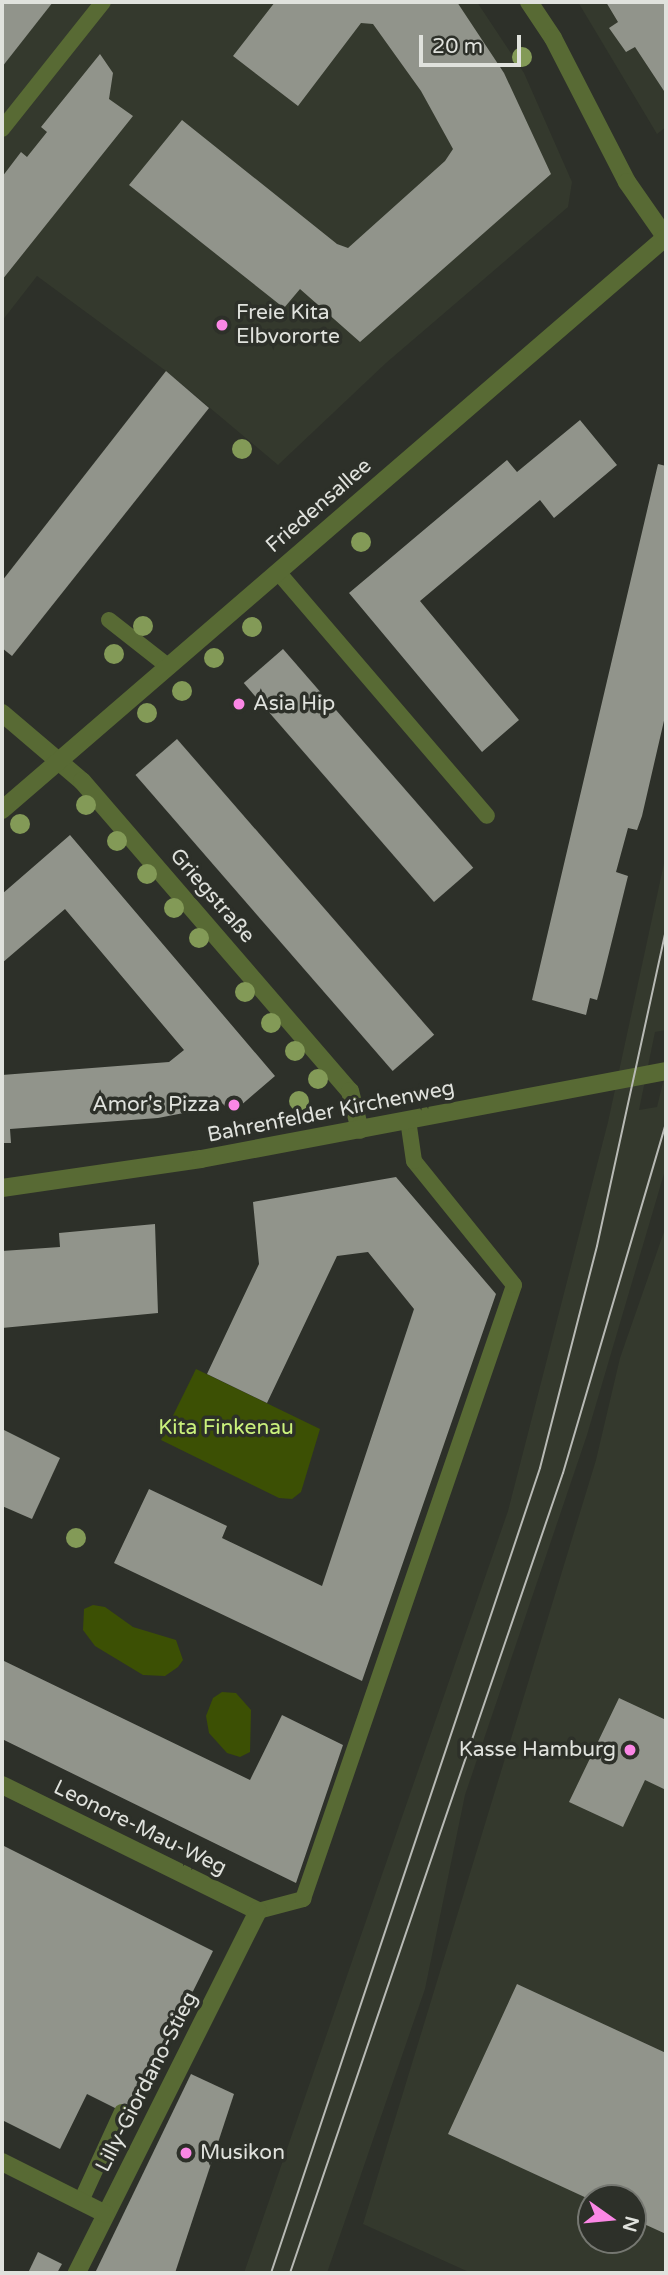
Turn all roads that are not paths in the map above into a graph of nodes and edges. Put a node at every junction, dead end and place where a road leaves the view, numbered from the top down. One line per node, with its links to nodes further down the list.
1 (103, 2): 3 (lane)
2 (529, 2): 4 (street)
3 (2, 129)
4 (666, 238): 5 (street, Friedensallee)
5 (278, 572): 7 (street, Friedensallee); 11 (lane)
6 (109, 620): 7 (lane)
7 (169, 667): 9 (street, Friedensallee)
8 (2, 713): 9 (street, Griegstraße)
9 (61, 761): 10 (street, Friedensallee); 14 (street, Griegstraße)
10 (2, 810)
11 (487, 816)
12 (666, 1071): 13 (street, Bahrenfelder Kirchenweg)
13 (408, 1120): 14 (street, Bahrenfelder Kirchenweg); 17 (lane)
14 (360, 1130): 15 (street, Bahrenfelder Kirchenweg)
15 (2, 1188)
16 (2, 1785): 17 (street, Leonore-Mau-Weg)
17 (258, 1911): 21 (street, Lilly-Giordano-Stieg)
18 (122, 2112): 20 (lane)
19 (2, 2162): 20 (street)
20 (81, 2202): 21 (street)
21 (106, 2214): 22 (street, Lilly-Giordano-Stieg)
22 (77, 2273)

